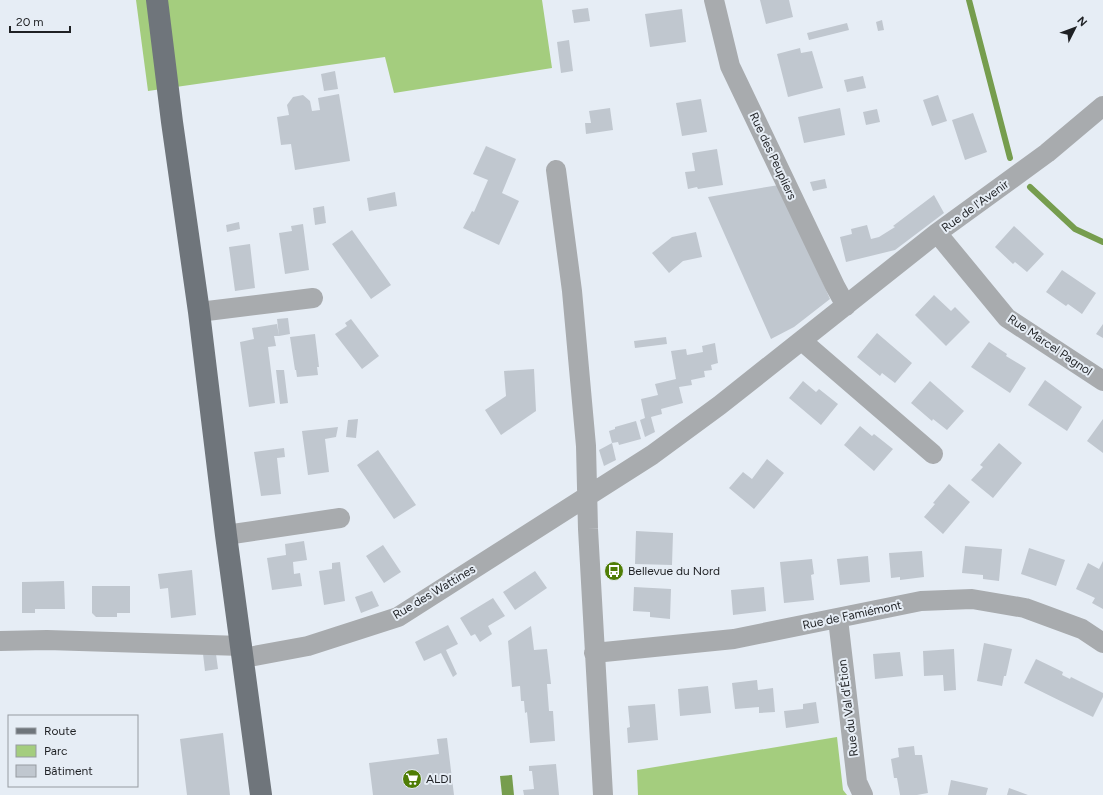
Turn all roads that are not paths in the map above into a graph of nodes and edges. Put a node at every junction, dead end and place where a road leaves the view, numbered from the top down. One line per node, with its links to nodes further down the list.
1 (157, 0): 8 (main road)
2 (714, 0): 7 (street, Rue des Peupliers)
3 (1103, 106): 5 (street, Rue de l'Avenir)
4 (556, 170): 12 (street)
5 (937, 233): 7 (street, Rue de l'Avenir); 10 (street, Rue Marcel Pagnol)
6 (313, 298): 8 (street)
7 (846, 306): 9 (street, Rue de l'Avenir)
8 (199, 312): 14 (main road)
9 (802, 341): 11 (street); 12 (street, Rue des Wattines)
10 (1103, 381)
11 (933, 454)
12 (586, 497): 18 (street, Rue des Wattines); 19 (street)
13 (340, 518): 14 (street)
14 (226, 535): 18 (main road)
15 (838, 619): 17 (street, Rue de Famiémont); 19 (street, Rue de Famiémont); 22 (street, Rue du Val d'Étion)
16 (0, 641): 18 (street, Rue des Wattines)
17 (1103, 643)
18 (243, 652): 20 (main road)
19 (594, 653): 21 (street)
20 (260, 795)
21 (603, 795)
22 (863, 795)

